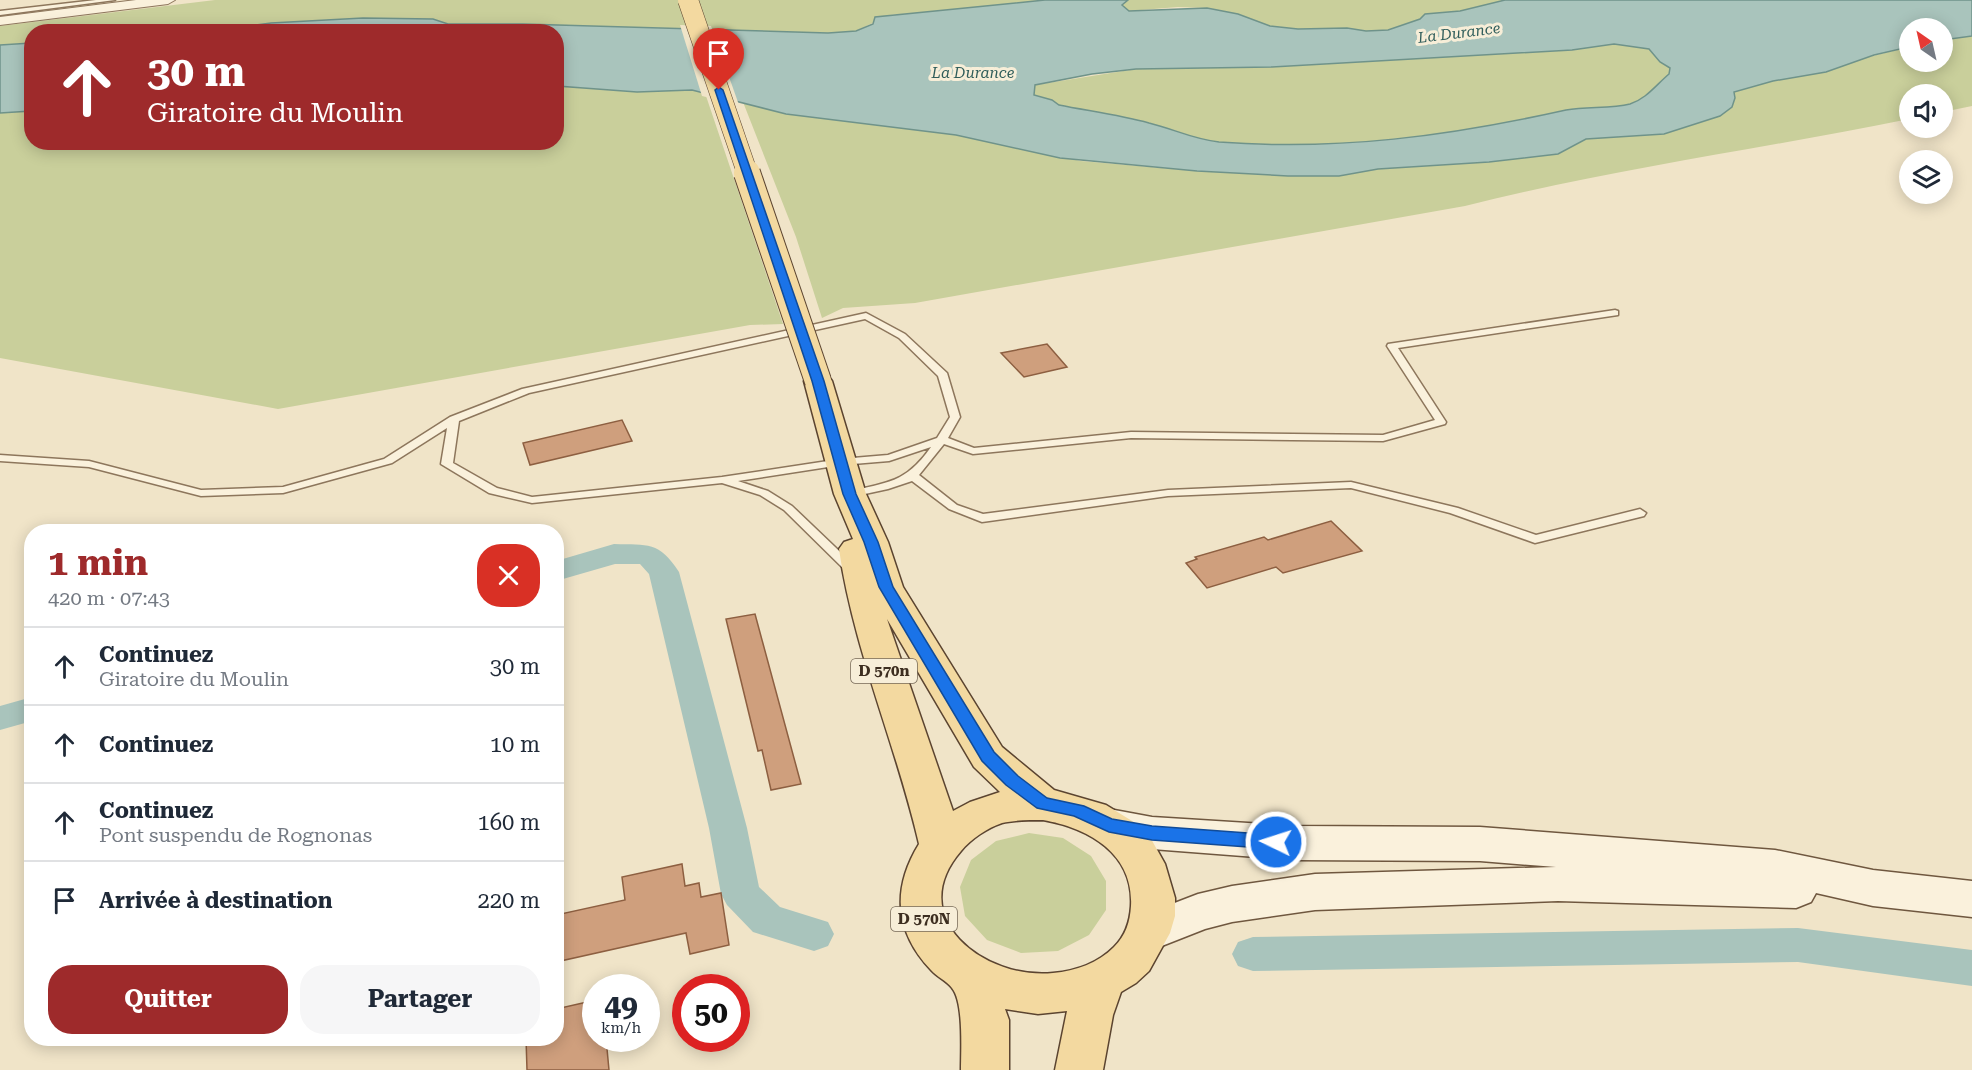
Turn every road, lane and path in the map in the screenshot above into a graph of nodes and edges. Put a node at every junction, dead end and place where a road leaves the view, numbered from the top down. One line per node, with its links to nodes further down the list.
1 (112, 0): 4 (lane)
2 (168, 0): 4 (street)
3 (688, 0): 10 (main road, D 570n, bridge)
4 (0, 17)
5 (1616, 314): 7 (lane)
6 (453, 419): 7 (lane); 8 (lane); 11 (lane)
7 (942, 440): 9 (lane); 10 (lane)
8 (0, 458)
9 (913, 476): 10 (lane); 12 (lane)
10 (845, 478): 11 (lane); 13 (main road, D 570n); 14 (main road, D 570n)
11 (722, 480): 13 (lane)
12 (1640, 513)
13 (859, 576): 16 (main road, D 570n)
14 (1043, 804): 15 (main road, D 570N); 16 (main road, D 570N)
15 (1109, 825): 17 (main road); 19 (main road, D 570N)
16 (940, 844): 20 (main road, D 570N)
17 (1873, 888): 18 (main road); 19 (main road)
18 (1972, 899)
19 (1149, 932): 21 (main road, D 570N)
20 (973, 978): 21 (main road, D 570N); 22 (main road)
21 (1103, 981): 23 (main road)
22 (985, 1070)
23 (1079, 1070)

